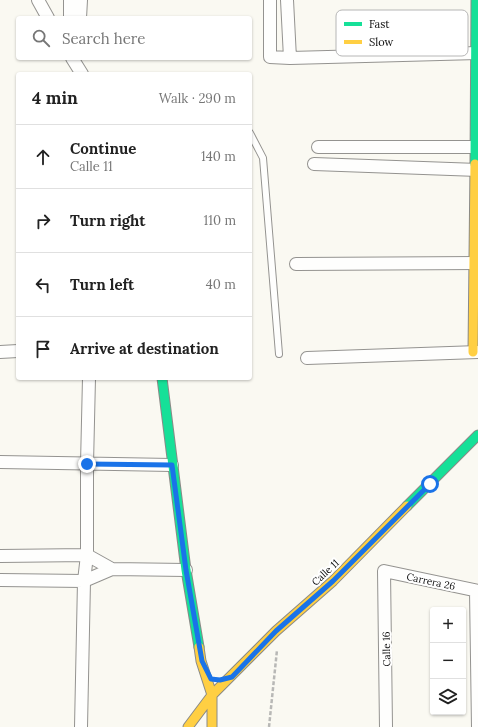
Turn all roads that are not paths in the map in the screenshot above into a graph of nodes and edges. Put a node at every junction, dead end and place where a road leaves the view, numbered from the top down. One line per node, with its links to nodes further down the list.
1 (38, 0): 7 (street)
2 (70, 0): 8 (street)
3 (81, 0): 9 (street)
4 (270, 0): 12 (street)
5 (288, 0): 12 (street)
6 (476, 0): 10 (street)
7 (47, 16)
8 (70, 16)
9 (80, 16)
10 (477, 53): 14 (street)
11 (365, 56): 12 (street)
12 (290, 58)
13 (252, 137): 23 (lane)
14 (476, 146): 15 (street); 17 (street)
15 (318, 147)
16 (314, 164): 17 (street)
17 (476, 170): 18 (street)
18 (476, 263): 19 (street); 22 (street)
19 (296, 264)
20 (0, 352): 21 (street)
21 (16, 352)
22 (476, 352): 24 (street)
23 (279, 354)
24 (307, 358)
25 (89, 380): 29 (street)
26 (162, 380): 30 (street)
27 (478, 435): 40 (street, Calle 11)
28 (0, 462): 29 (street)
29 (87, 464): 30 (street); 31 (street)
30 (172, 465): 34 (street)
31 (87, 555): 32 (street); 33 (street); 37 (street)
32 (0, 556)
33 (112, 569): 34 (street); 37 (street)
34 (186, 570): 39 (street)
35 (384, 572): 38 (street, Carrera 26); 45 (street, Calle 16)
36 (0, 580): 37 (street)
37 (84, 581): 42 (street)
38 (477, 591): 46 (street)
39 (202, 661): 40 (street); 41 (street)
40 (232, 677): 41 (street, Calle 11)
41 (212, 695): 43 (street, Calle 11); 44 (street)
42 (81, 727)
43 (188, 727)
44 (212, 727)
45 (386, 727)
46 (478, 727)

